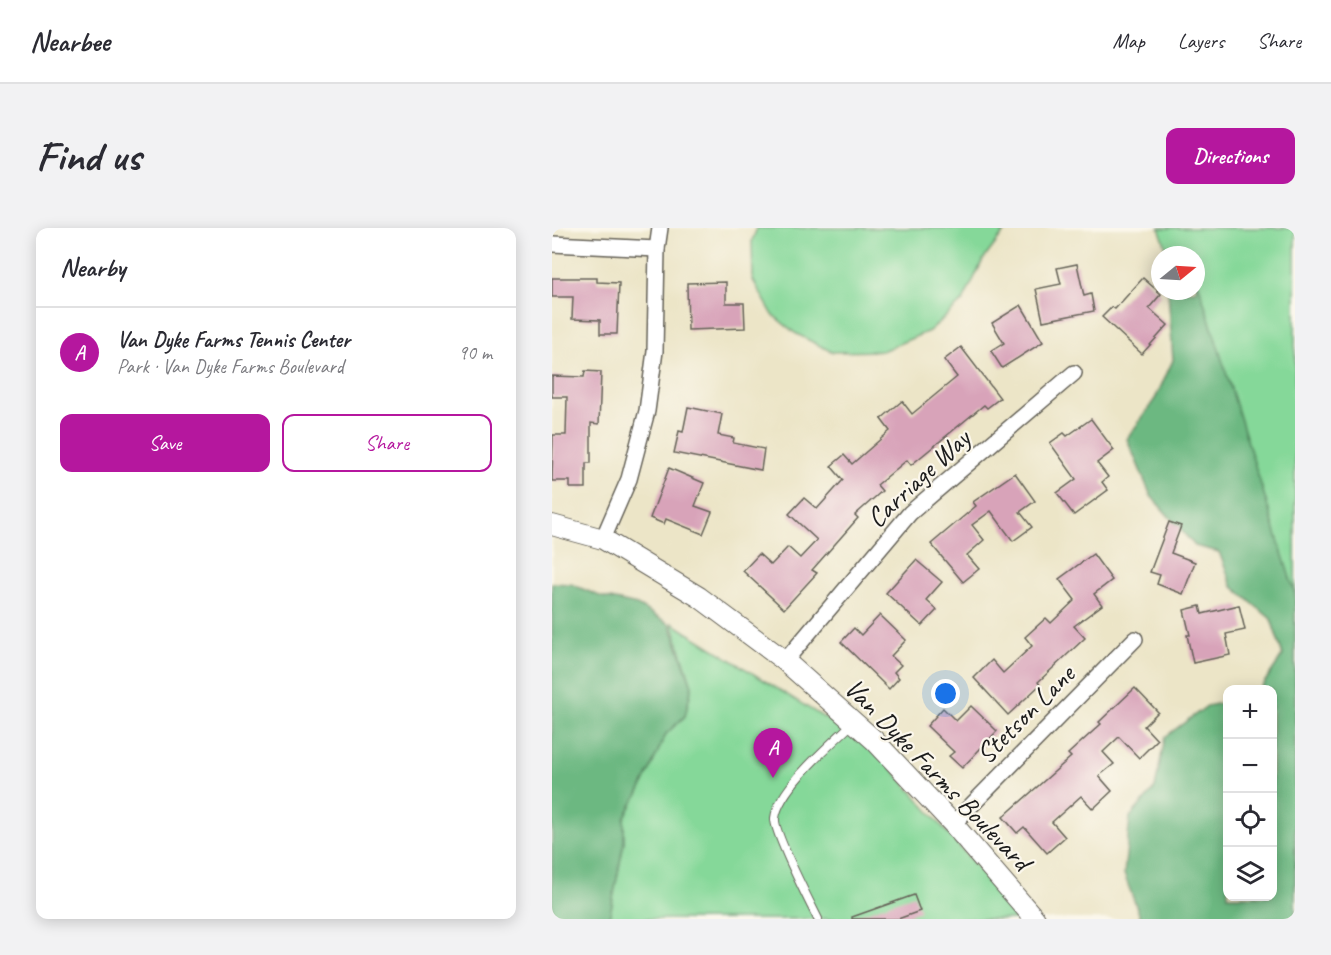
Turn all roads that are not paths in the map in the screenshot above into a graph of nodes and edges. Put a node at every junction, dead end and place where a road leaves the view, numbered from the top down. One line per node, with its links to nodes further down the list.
1 (660, 228): 3 (street)
2 (552, 244): 3 (street)
3 (657, 249): 6 (street)
4 (1074, 373): 8 (street, Carriage Way)
5 (552, 525): 6 (street, Van Dyke Farms Boulevard)
6 (603, 539): 8 (street, Van Dyke Farms Boulevard)
7 (1134, 639): 10 (street, Stetson Lane)
8 (785, 661): 9 (street, Van Dyke Farms Boulevard)
9 (854, 722): 10 (street, Van Dyke Farms Boulevard); 11 (lane)
10 (953, 824): 12 (street, Van Dyke Farms Boulevard)
11 (818, 919)
12 (1035, 919)

